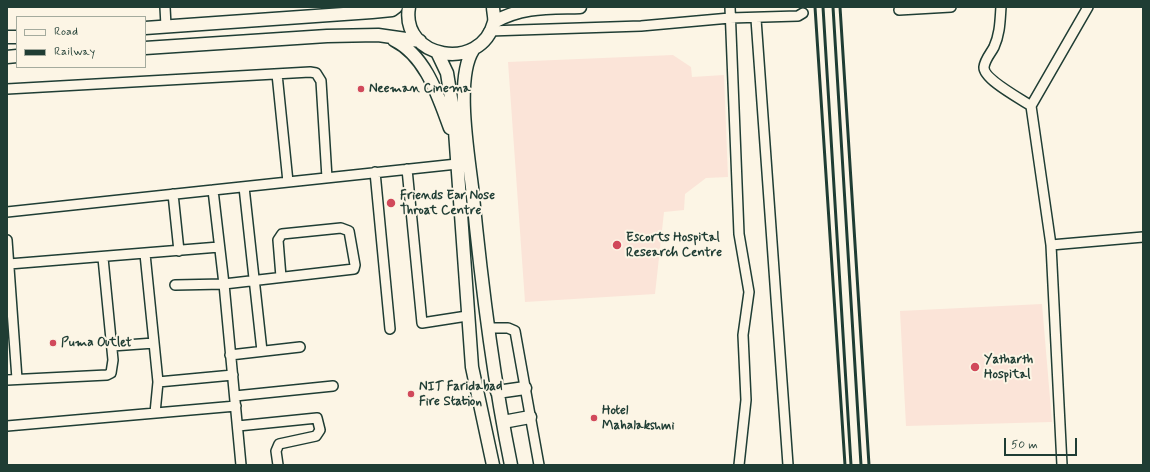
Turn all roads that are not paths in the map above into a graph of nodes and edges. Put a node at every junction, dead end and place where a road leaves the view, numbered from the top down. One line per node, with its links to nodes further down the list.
1 (165, 7): 16 (street)
2 (340, 7): 13 (street)
3 (396, 7): 13 (street)
4 (409, 7): 20 (street)
5 (493, 7): 17 (street)
6 (580, 7): 17 (street)
7 (730, 7): 14 (street)
8 (951, 7): 11 (street)
9 (1001, 7): 26 (street)
10 (1088, 7): 26 (street)
11 (899, 10)
12 (803, 14): 15 (street)
13 (324, 16): 16 (street)
14 (730, 18): 15 (street); 17 (street); 78 (street)
15 (756, 19): 79 (street)
16 (166, 26): 18 (street)
17 (492, 27): 22 (street)
18 (146, 28)
19 (386, 36): 20 (street); 21 (street); 27 (street)
20 (420, 41): 23 (street)
21 (146, 48)
22 (473, 50): 23 (street); 51 (street)
23 (437, 52): 27 (street)
24 (277, 74): 25 (street); 31 (street); 32 (street)
25 (7, 89)
26 (1031, 106): 39 (street)
27 (455, 142): 28 (street)
28 (457, 164): 29 (street); 49 (street)
29 (407, 169): 30 (street); 49 (street)
30 (375, 172): 31 (street); 50 (street)
31 (327, 178): 32 (street)
32 (288, 182): 33 (street)
33 (244, 187): 34 (street); 46 (street)
34 (213, 190): 35 (street); 40 (street)
35 (173, 194): 36 (street); 41 (street)
36 (7, 212)
37 (1143, 237): 39 (street)
38 (7, 240): 44 (street)
39 (1051, 245): 80 (street)
40 (219, 247): 41 (street); 47 (street)
41 (178, 251): 42 (street)
42 (145, 254): 43 (street); 53 (street)
43 (103, 258): 44 (street); 55 (street)
44 (9, 264): 54 (street)
45 (281, 277): 45 (street); 46 (street)
46 (254, 280): 47 (street); 57 (street)
47 (224, 284): 48 (street); 58 (street)
48 (175, 285)
49 (467, 316): 52 (street)
50 (390, 329)
51 (489, 334): 52 (street); 64 (street); 65 (street)
52 (469, 342): 75 (street)
53 (154, 343): 55 (street); 62 (street)
54 (11, 344): 60 (street)
55 (112, 346): 60 (street)
56 (300, 347): 57 (street)
57 (262, 351): 58 (street)
58 (230, 354): 59 (street)
59 (232, 375): 62 (street); 66 (street)
60 (17, 379): 61 (street)
61 (7, 380)
62 (158, 382): 68 (street)
63 (333, 386): 66 (street)
64 (525, 388): 65 (street); 69 (street)
65 (497, 392): 70 (street)
66 (235, 396): 67 (street)
67 (236, 406): 68 (street); 72 (street)
68 (155, 413): 71 (street)
69 (530, 417): 70 (street); 77 (street)
70 (502, 422): 76 (street)
71 (7, 426)
72 (238, 426): 73 (street); 74 (street)
73 (241, 465)
74 (278, 465)
75 (493, 465)
76 (511, 465)
77 (539, 465)
78 (739, 465)
79 (788, 465)
80 (1062, 465)

